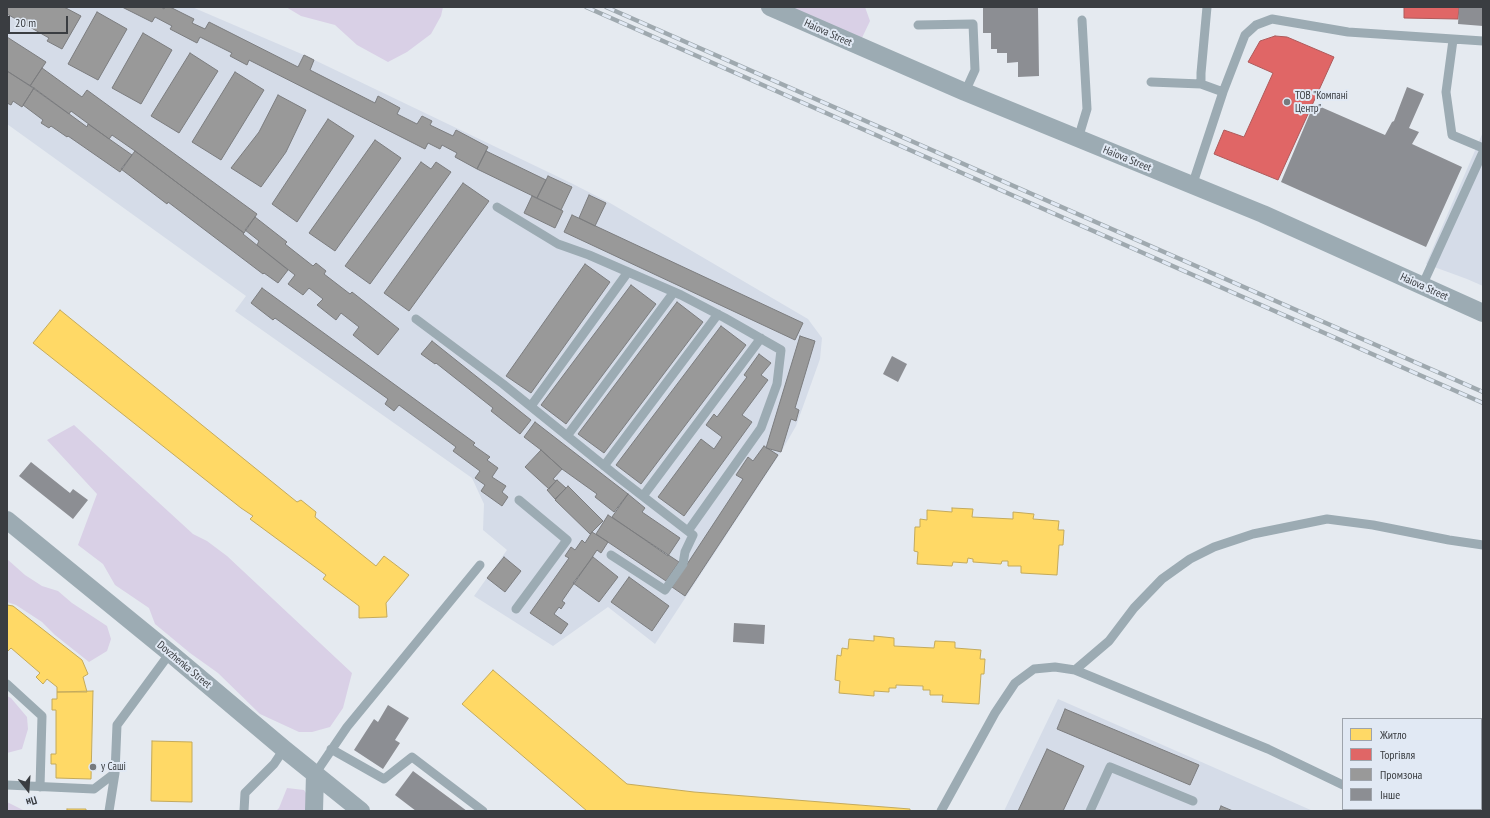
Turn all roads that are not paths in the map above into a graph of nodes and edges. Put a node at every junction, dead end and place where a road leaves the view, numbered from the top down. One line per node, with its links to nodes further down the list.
1 (770, 7): 9 (street, Haiova Street)
2 (1207, 7): 8 (lane)
3 (1082, 20): 11 (lane)
4 (918, 25): 9 (lane)
5 (1453, 40): 6 (lane); 10 (lane); 12 (lane)
6 (1483, 41)
7 (1151, 82): 8 (lane)
8 (1201, 84): 10 (lane)
9 (965, 92): 11 (street, Haiova Street)
10 (1223, 92): 14 (lane)
11 (1078, 139): 14 (street, Haiova Street)
12 (1483, 148)
13 (1483, 152): 17 (lane)
14 (1192, 186): 17 (street, Haiova Street)
15 (497, 207): 16 (lane)
16 (628, 272): 18 (lane); 23 (lane)
17 (1422, 286): 19 (street, Haiova Street)
18 (674, 292): 20 (lane); 24 (lane)
19 (1483, 313)
20 (718, 314): 22 (lane); 25 (lane)
21 (416, 319): 23 (lane)
22 (761, 338): 26 (lane); 29 (lane)
23 (531, 406): 24 (lane)
24 (567, 436): 25 (lane)
25 (604, 466): 26 (lane)
26 (643, 496): 29 (lane)
27 (519, 500): 33 (lane)
28 (7, 520): 34 (street, Dovzhenka Street)
29 (688, 531): 31 (lane)
30 (1483, 545): 35 (lane)
31 (610, 555)
32 (480, 565): 37 (lane)
33 (516, 609)
34 (170, 652): 38 (street, Dovzhenka Street); 39 (lane)
35 (1075, 670): 42 (lane); 50 (lane)
36 (7, 684): 43 (lane)
37 (331, 749): 40 (lane); 49 (lane)
38 (284, 750): 40 (street, Dovzhenka Street); 46 (lane)
39 (115, 773): 43 (lane); 45 (lane)
40 (315, 774): 47 (street); 48 (street, Dovzhenka Street)
41 (7, 785): 43 (lane)
42 (1342, 785)
43 (40, 786)
44 (1192, 801): 51 (lane)
45 (109, 811)
46 (244, 811)
47 (314, 811)
48 (361, 811)
49 (483, 811)
50 (941, 811)
51 (1090, 811)

